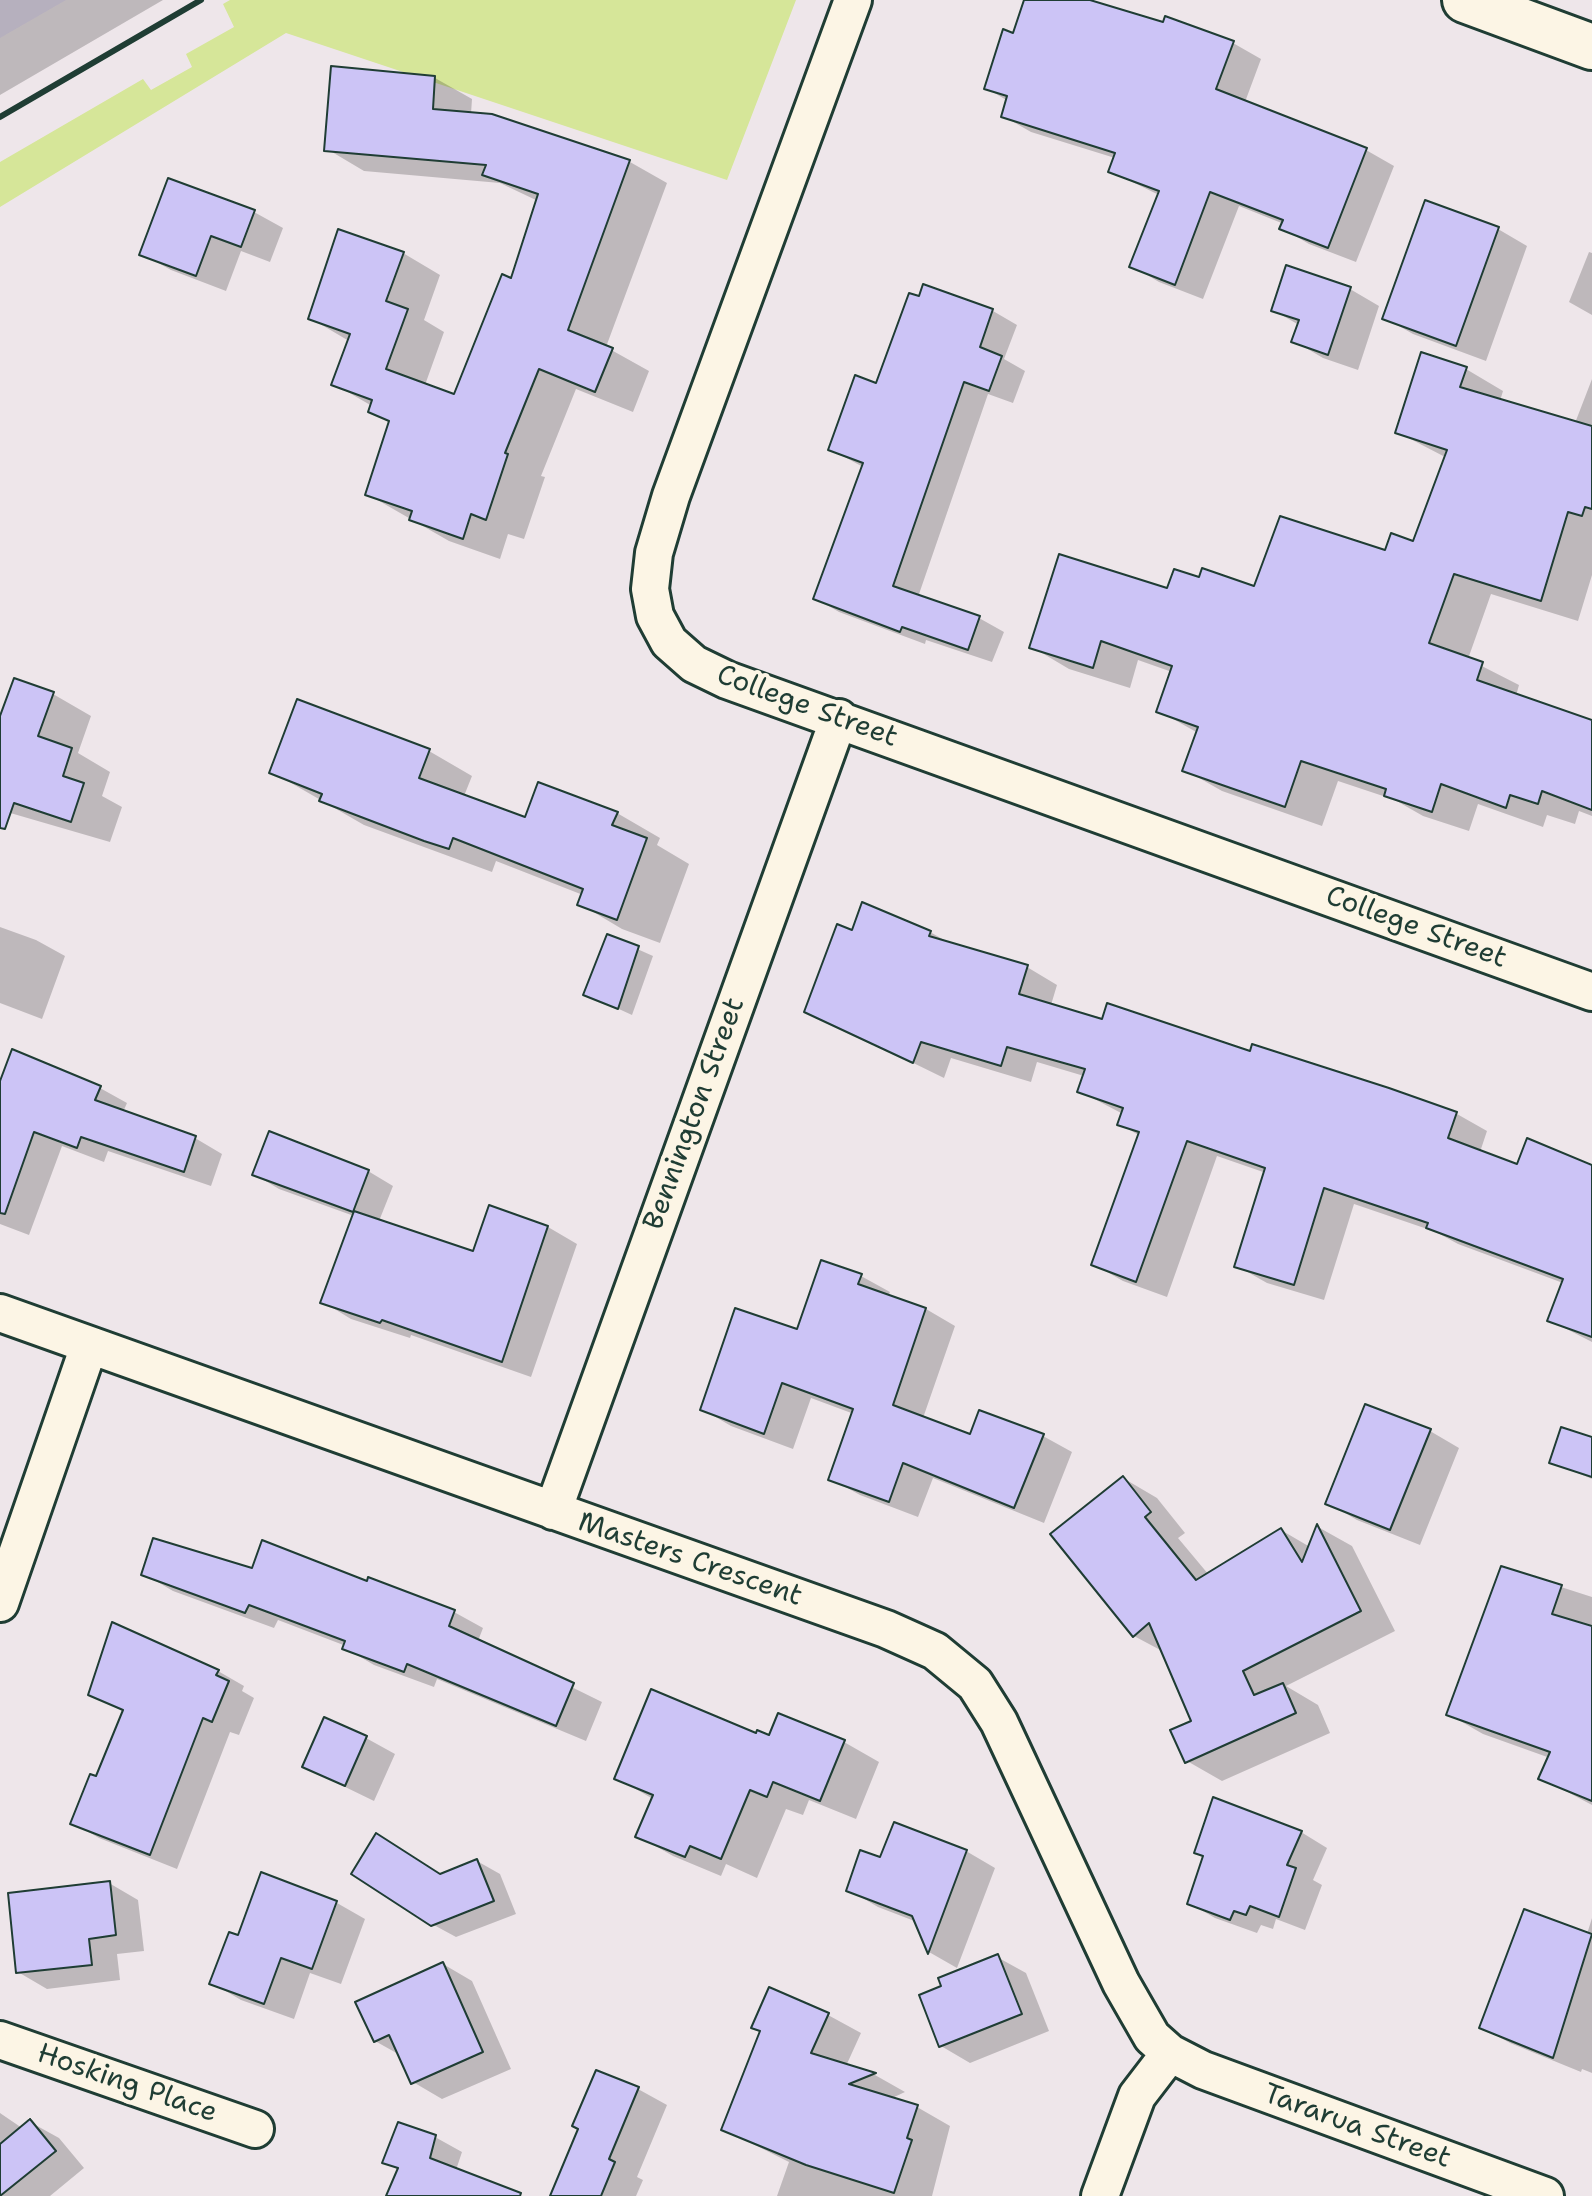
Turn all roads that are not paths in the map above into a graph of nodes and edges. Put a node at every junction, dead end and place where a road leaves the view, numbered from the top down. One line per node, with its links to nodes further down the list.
1 (853, 0): 4 (street, College Street)
2 (1465, 0): 3 (street)
3 (1592, 47)
4 (839, 718): 5 (street, College Street); 8 (street, Bennington Street)
5 (1592, 992)
6 (0, 1313): 7 (street, Masters Crescent)
7 (89, 1346): 8 (street, Masters Crescent); 9 (street)
8 (553, 1511): 11 (street, Masters Crescent)
9 (0, 1603)
10 (0, 2040): 12 (street, Hosking Place)
11 (1170, 2053): 13 (street); 14 (street, Tararua Street)
12 (255, 2129)
13 (1100, 2196)
14 (1545, 2196)

